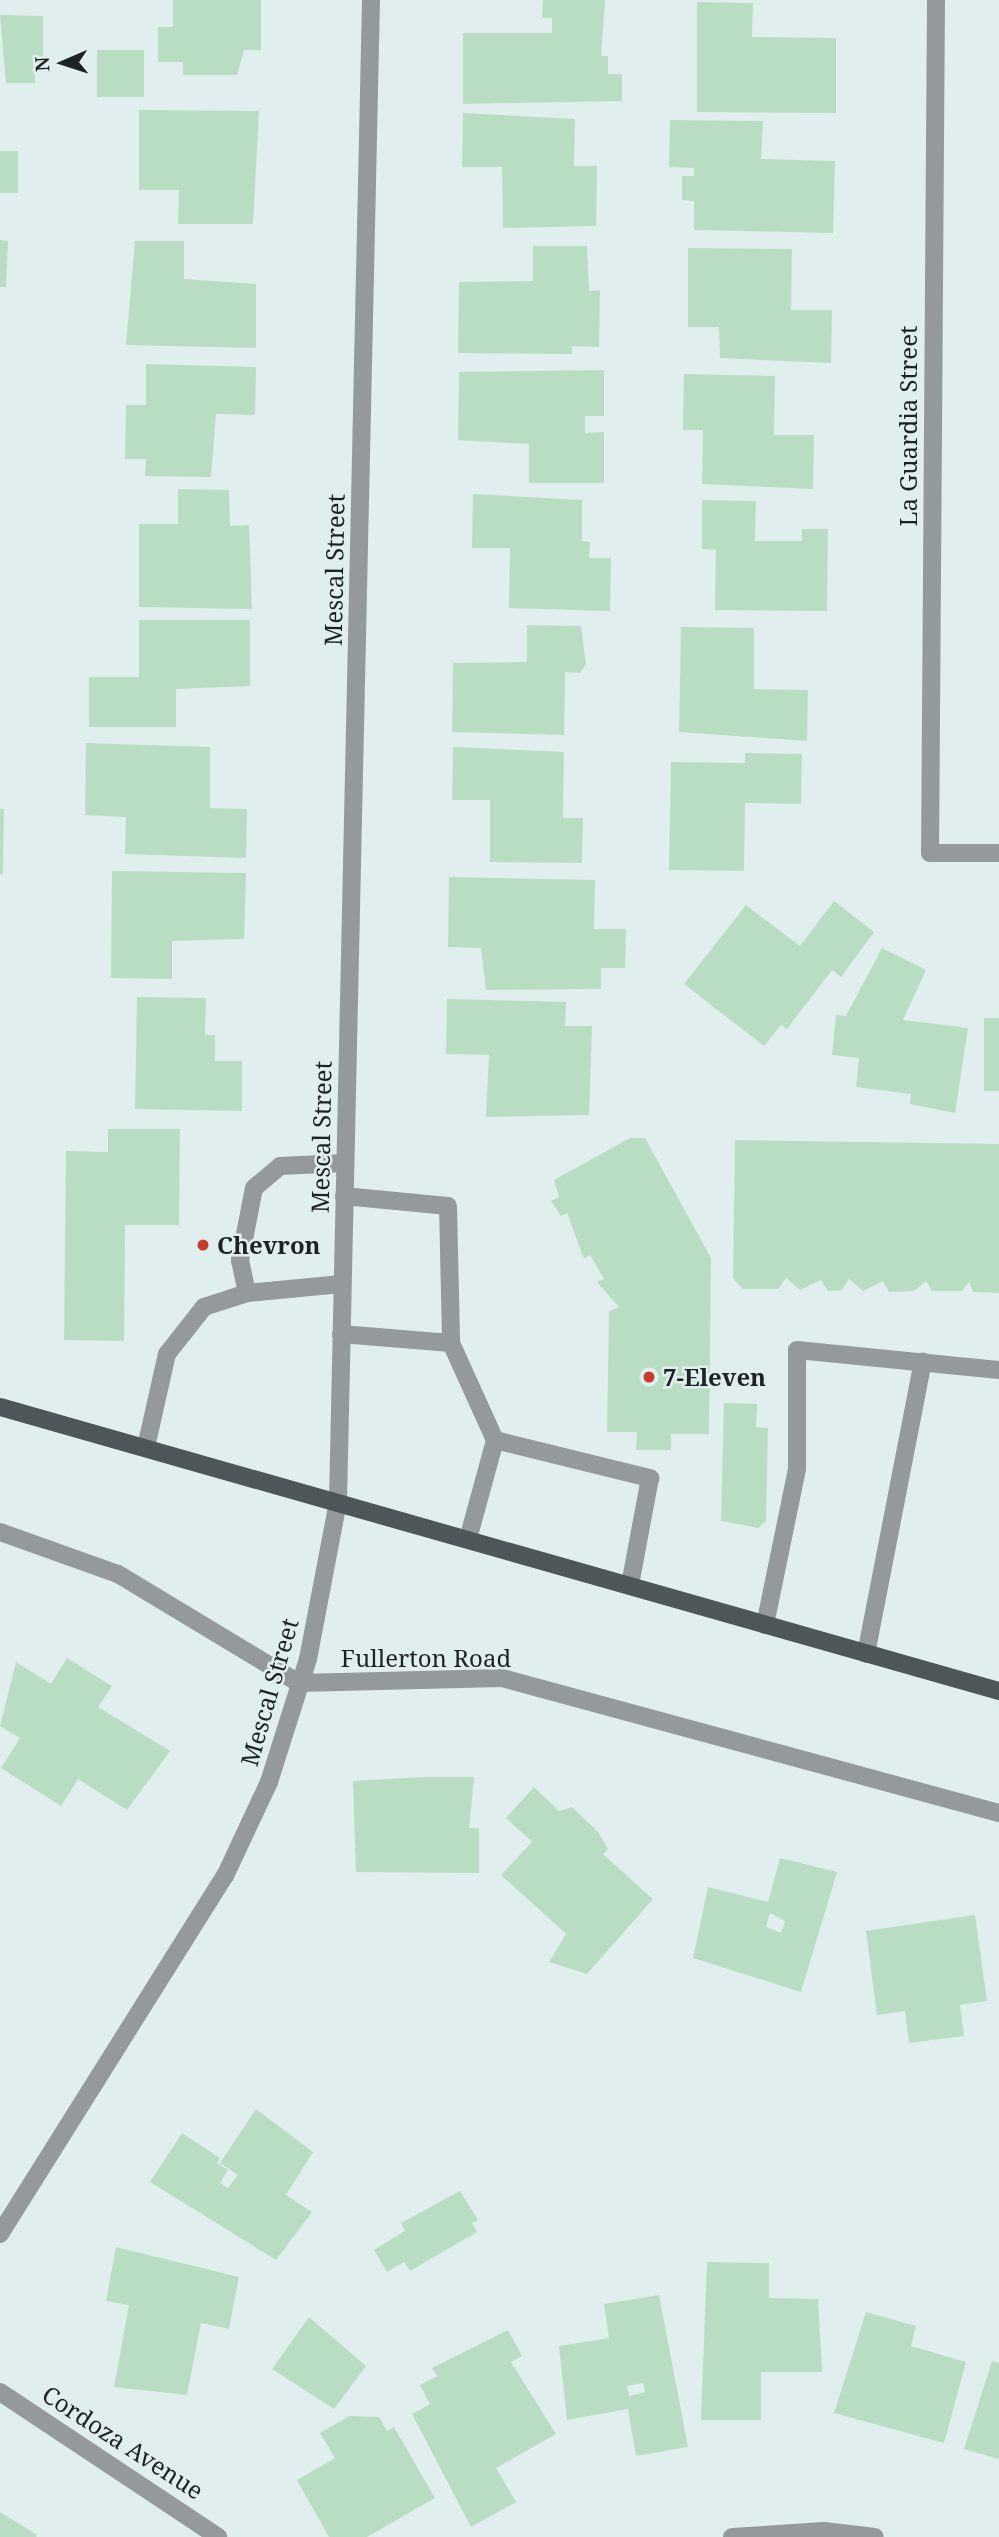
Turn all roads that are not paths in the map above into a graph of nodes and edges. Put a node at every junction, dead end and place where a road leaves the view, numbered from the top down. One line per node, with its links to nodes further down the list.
1 (371, 0): 4 (street, Mescal Street)
2 (936, 0): 3 (street, La Guardia Street)
3 (999, 853)
4 (345, 1163): 5 (street, Mescal Street); 7 (street)
5 (344, 1196): 6 (street, Mescal Street); 9 (street)
6 (342, 1284): 7 (street); 8 (street, Mescal Street)
7 (247, 1293): 14 (street)
8 (341, 1334): 9 (street); 15 (street, Mescal Street)
9 (451, 1343): 13 (street)
10 (923, 1362): 11 (street); 19 (street); 20 (street)
11 (999, 1370)
12 (0, 1406): 14 (main road)
13 (495, 1440): 17 (street); 18 (street)
14 (145, 1447): 15 (main road)
15 (338, 1501): 17 (main road); 21 (street, Mescal Street)
16 (0, 1532): 21 (street)
17 (468, 1539): 18 (main road)
18 (630, 1585): 19 (main road)
19 (765, 1625): 20 (main road)
20 (866, 1654): 22 (main road)
21 (299, 1684): 23 (street, Fullerton Road); 24 (street, Mescal Street)
22 (999, 1691)
23 (999, 1813)
24 (0, 2234)
25 (0, 2392): 26 (street, Cordoza Avenue)
26 (218, 2537)
27 (732, 2537): 28 (street)
28 (875, 2537)

